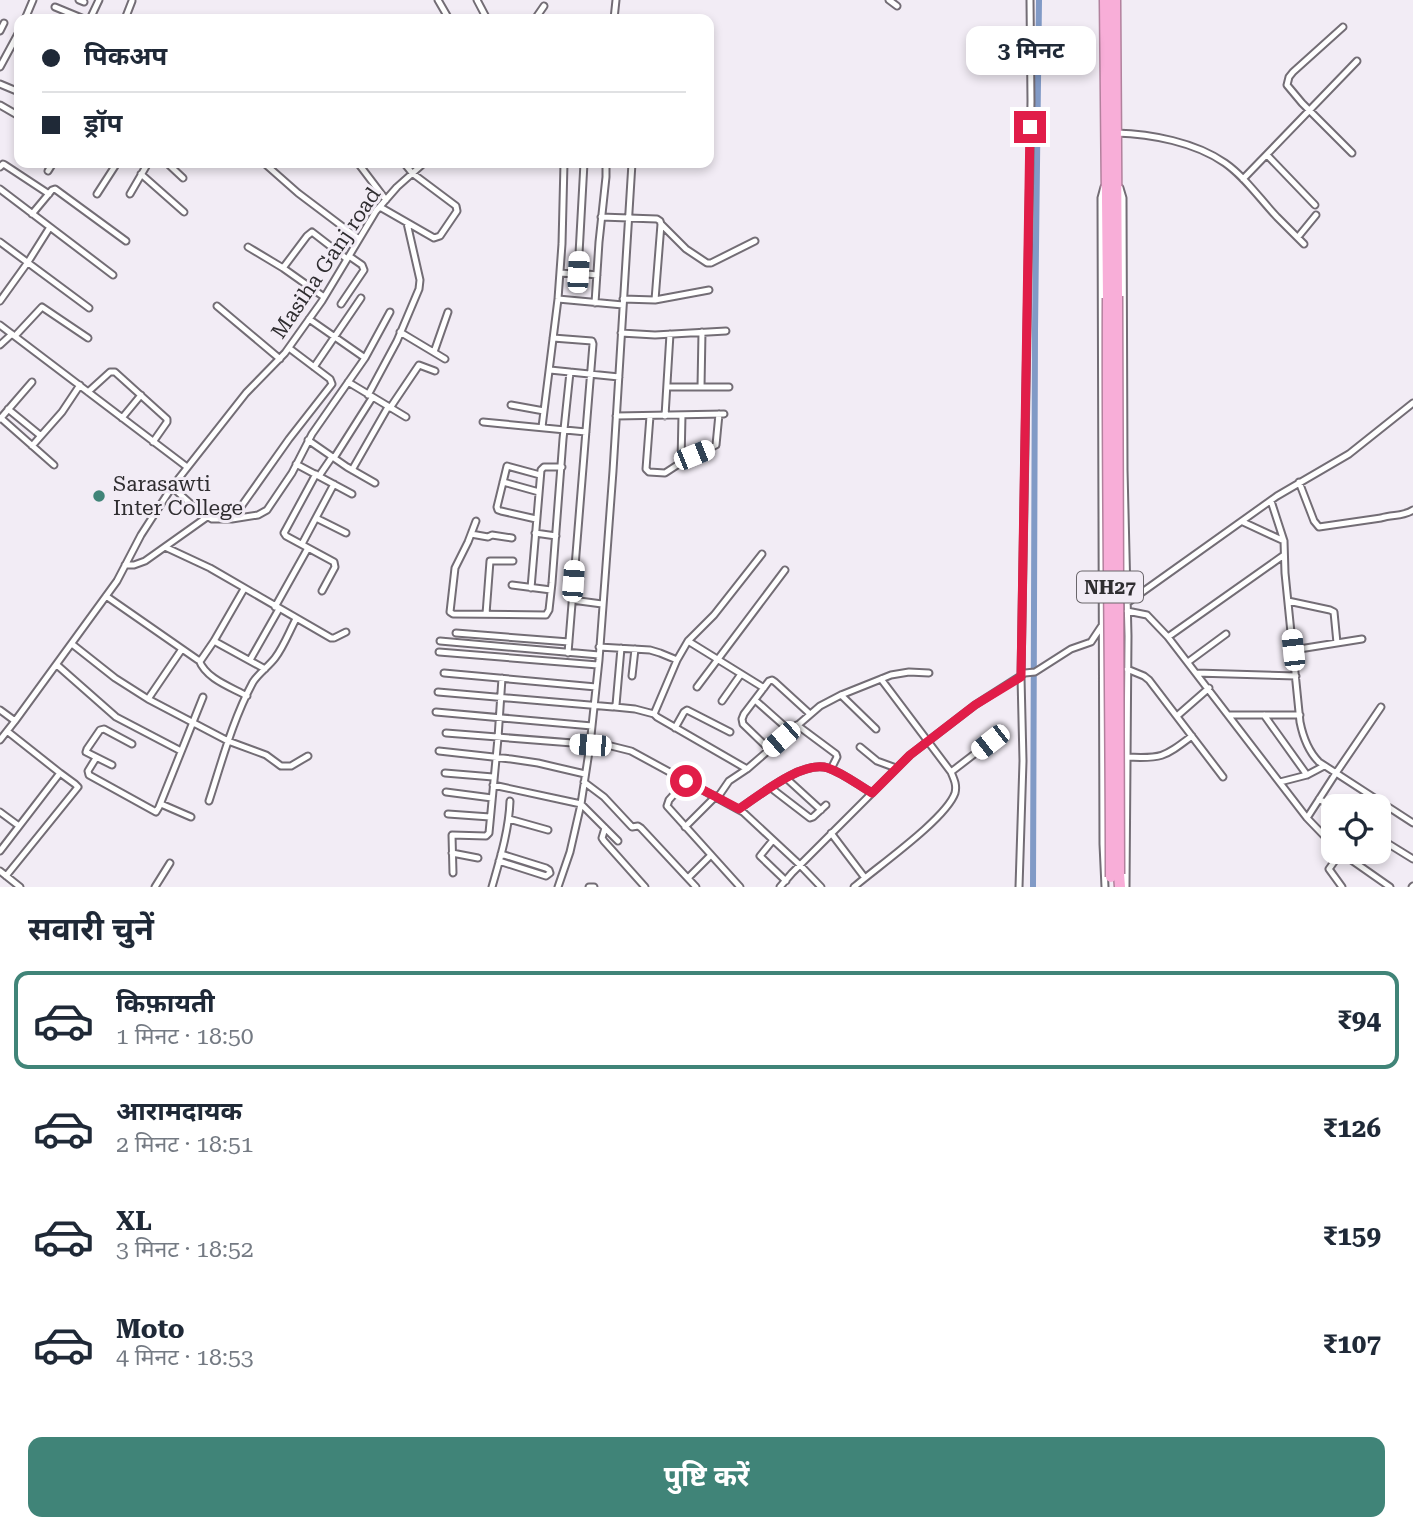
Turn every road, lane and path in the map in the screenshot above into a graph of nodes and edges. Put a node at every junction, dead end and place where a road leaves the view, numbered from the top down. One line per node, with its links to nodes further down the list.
1 (889, 0): 5 (street)
2 (1030, 0): 216 (street)
3 (1110, 4): 16 (highway, NH27); 35 (highway, NH27)
4 (544, 6): 8 (street)
5 (897, 6)
6 (55, 7): 7 (street)
7 (66, 14)
8 (538, 14)
9 (4, 23): 11 (street)
10 (1343, 27): 15 (street)
11 (0, 31)
12 (14, 41): 14 (street)
13 (1357, 61): 15 (street)
14 (0, 67)
15 (1311, 111): 17 (street); 18 (street)
16 (1116, 133): 35 (highway, NH27); 37 (street)
17 (1352, 153)
18 (1267, 155): 37 (street); 43 (street)
19 (0, 167): 39 (street)
20 (50, 168): 32 (street)
21 (114, 168): 40 (street)
22 (145, 168): 34 (street)
23 (172, 168): 36 (street)
24 (270, 168): 54 (street)
25 (362, 168): 42 (street)
26 (408, 168): 33 (street)
27 (418, 168): 33 (street, Masiha Ganj road)
28 (564, 168): 64 (street)
29 (584, 168): 63 (street)
30 (606, 168): 48 (street)
31 (632, 168): 49 (street)
32 (48, 171)
33 (412, 173): 42 (street, Masiha Ganj road); 50 (street)
34 (141, 174): 41 (street); 45 (street)
35 (1111, 176): 180 (street); 183 (street); 334 (highway, NH27, bridge)
36 (183, 178)
37 (1243, 179): 53 (street)
38 (0, 189): 46 (street)
39 (49, 194): 46 (street); 55 (street)
40 (97, 194)
41 (130, 194)
42 (386, 200): 44 (street, Masiha Ganj road)
43 (1315, 205)
44 (380, 207): 50 (street); 54 (street, Masiha Ganj road)
45 (184, 212)
46 (32, 214): 52 (street)
47 (1316, 215): 53 (street)
48 (601, 218): 49 (street); 66 (street)
49 (629, 219): 51 (street); 73 (street)
50 (407, 223): 83 (street)
51 (662, 224): 56 (street); 71 (street)
52 (50, 227): 61 (street); 65 (street)
53 (1298, 237): 58 (street)
54 (359, 239): 60 (street, Masiha Ganj road)
55 (127, 241)
56 (755, 241)
57 (0, 242): 61 (street)
58 (1304, 244)
59 (248, 247): 62 (street)
60 (348, 257): 62 (street); 68 (street, Masiha Ganj road); 75 (street)
61 (27, 262): 72 (street); 77 (street)
62 (283, 268): 68 (street)
63 (577, 273): 64 (street); 66 (street)
64 (560, 274): 70 (street)
65 (113, 275)
66 (597, 275): 74 (street)
67 (709, 290): 71 (street)
68 (324, 297): 80 (street, Masiha Ganj road)
69 (361, 298): 88 (street)
70 (558, 299): 74 (street); 90 (street)
71 (655, 300): 73 (street)
72 (0, 301)
73 (623, 302): 74 (street); 85 (street)
74 (595, 303)
75 (341, 304)
76 (218, 306): 95 (street)
77 (89, 308)
78 (390, 312): 94 (street)
79 (448, 312): 93 (street)
80 (309, 319): 88 (street); 92 (street, Masiha Ganj road)
81 (0, 325): 87 (street)
82 (726, 331): 84 (street)
83 (400, 332): 93 (street); 111 (street)
84 (702, 332): 86 (street); 107 (street)
85 (621, 333): 86 (street); 102 (street)
86 (670, 334): 106 (street)
87 (14, 335): 89 (street); 91 (street); 105 (street)
88 (335, 337): 94 (street); 97 (street)
89 (88, 338)
90 (553, 338): 98 (street); 101 (street)
91 (0, 345)
92 (289, 348): 95 (street, Masiha Ganj road); 97 (street)
93 (434, 352): 96 (street)
94 (365, 358): 104 (street)
95 (280, 359): 136 (street, Masiha Ganj road)
96 (445, 359)
97 (314, 367): 152 (street)
98 (550, 370): 100 (street); 116 (street)
99 (435, 371): 114 (street)
100 (570, 372): 101 (street); 126 (street)
101 (592, 374): 102 (street); 127 (street)
102 (619, 377): 118 (street)
103 (32, 382): 115 (street)
104 (348, 382): 111 (street); 129 (street)
105 (80, 386): 109 (street); 128 (street)
106 (667, 387): 107 (street); 120 (street)
107 (701, 387): 108 (street)
108 (729, 387)
109 (88, 392): 110 (street); 123 (street)
110 (141, 395): 123 (street); 130 (street)
111 (370, 396): 114 (street); 132 (street)
112 (1413, 403): 142 (street)
113 (511, 405): 116 (street)
114 (389, 408): 121 (street); 138 (street)
115 (8, 409): 122 (street); 128 (street)
116 (544, 411): 125 (street)
117 (682, 415): 120 (street); 133 (street); 133 (street)
118 (616, 416): 119 (street); 178 (street)
119 (650, 416): 120 (street); 133 (street)
120 (665, 416)
121 (406, 417)
122 (0, 418): 131 (street)
123 (122, 418): 130 (street)
124 (483, 422): 125 (street)
125 (542, 427): 126 (street)
126 (564, 429): 127 (street); 137 (street)
127 (586, 432): 176 (street)
128 (41, 436): 131 (street)
129 (309, 440): 132 (street); 134 (street)
130 (153, 442): 136 (street)
131 (32, 446): 135 (street)
132 (333, 458): 138 (street); 139 (street)
133 (681, 463)
134 (296, 464): 139 (street); 152 (street)
135 (54, 465)
136 (187, 467): 145 (street, Masiha Ganj road)
137 (562, 467): 140 (street); 159 (street)
138 (352, 470): 143 (street)
139 (318, 475): 144 (street); 162 (street)
140 (540, 475): 141 (street); 146 (street)
141 (503, 482): 146 (street); 153 (street)
142 (1299, 482): 148 (street); 149 (street)
143 (375, 483)
144 (334, 484): 147 (street); 151 (street)
145 (172, 487): 150 (street); 168 (street, Masiha Ganj road)
146 (539, 492): 153 (street)
147 (352, 494)
148 (1271, 501): 155 (street); 161 (street)
149 (1413, 510)
150 (207, 517): 152 (street); 163 (street)
151 (316, 518): 156 (street); 162 (street)
152 (232, 519)
153 (537, 519): 157 (street)
154 (476, 521): 158 (street)
155 (1243, 522): 161 (street); 180 (street)
156 (346, 533)
157 (535, 533): 159 (street); 171 (street)
158 (471, 534): 160 (street); 181 (street)
159 (556, 536): 173 (street)
160 (512, 538)
161 (1284, 541): 166 (street)
162 (302, 544): 164 (street)
163 (164, 547): 168 (street); 172 (street)
164 (308, 548): 174 (street); 179 (street)
165 (762, 554): 191 (street)
166 (1284, 555): 177 (street); 187 (street)
167 (513, 561): 181 (street)
168 (125, 565): 175 (street, Masiha Ganj road)
169 (785, 570): 203 (street)
170 (512, 585): 171 (street)
171 (531, 588): 173 (street)
172 (244, 589): 179 (street); 189 (street)
173 (551, 590): 181 (street)
174 (322, 591)
175 (106, 596): 194 (street, Masiha Ganj road); 197 (street)
176 (572, 600): 178 (street); 192 (street)
177 (1288, 601): 193 (street); 199 (street)
178 (602, 604): 195 (street)
179 (277, 608): 182 (street); 205 (street)
180 (1127, 608): 183 (street); 187 (street); 211 (street)
181 (486, 614)
182 (296, 619): 184 (street); 210 (street)
183 (1102, 626): 216 (street); 347 (street)
184 (346, 632)
185 (456, 633): 192 (street)
186 (1226, 634): 207 (street)
187 (1168, 637): 207 (street)
188 (1362, 639): 193 (street)
189 (214, 641): 204 (street); 205 (street)
190 (440, 641): 201 (street)
191 (688, 641): 203 (street); 206 (street)
192 (569, 642): 201 (street)
193 (1337, 643): 199 (street)
194 (72, 644): 208 (street, Masiha Ganj road); 230 (street)
195 (599, 646): 196 (street); 202 (street)
196 (621, 648): 198 (street); 234 (street)
197 (182, 649): 204 (street); 230 (street)
198 (635, 649): 206 (street); 217 (street)
199 (1293, 650): 218 (street)
200 (439, 652): 209 (street)
201 (568, 653): 202 (street)
202 (599, 655): 209 (street)
203 (717, 659): 215 (street); 222 (street)
204 (199, 660): 227 (street)
205 (250, 660): 210 (street)
206 (677, 660): 238 (street)
207 (1188, 662): 214 (street)
208 (57, 665): 245 (street, Masiha Ganj road); 265 (street)
209 (598, 666): 221 (street)
210 (265, 669): 227 (street)
211 (1127, 669): 243 (street); 269 (street)
212 (444, 673): 219 (street)
213 (929, 673): 220 (street)
214 (1196, 673): 218 (street); 224 (street)
215 (741, 674): 223 (street); 232 (street)
216 (1023, 675): 259 (street); 346 (street)
217 (632, 676)
218 (1296, 676): 242 (street)
219 (502, 678): 221 (street); 229 (street)
220 (881, 679): 226 (street); 259 (street)
221 (596, 687): 233 (street)
222 (697, 687)
223 (764, 688): 231 (street); 239 (street)
224 (1209, 688): 240 (street); 243 (street)
225 (438, 692): 229 (street)
226 (841, 695): 239 (street); 250 (street)
227 (247, 696): 258 (street)
228 (203, 697): 246 (street)
229 (500, 698): 233 (street); 244 (street)
230 (148, 699): 246 (street)
231 (755, 700): 252 (street); 264 (street)
232 (722, 701)
233 (594, 706): 234 (street); 248 (street)
234 (615, 707): 238 (street)
235 (1381, 707): 279 (street)
236 (0, 710): 245 (street)
237 (436, 712): 244 (street)
238 (654, 714): 249 (street)
239 (810, 714): 247 (street)
240 (1229, 715): 241 (street); 287 (street)
241 (1264, 715): 242 (street); 281 (street)
242 (1300, 715): 272 (street)
243 (1177, 716): 255 (street)
244 (499, 717): 248 (street); 256 (street)
245 (15, 721): 251 (street, Masiha Ganj road)
246 (193, 723): 258 (street); 265 (street)
247 (797, 725): 252 (street); 275 (street)
248 (592, 726): 262 (street)
249 (675, 728): 253 (street); 274 (street)
250 (876, 729)
251 (7, 731): 257 (street, Masiha Ganj road); 277 (street)
252 (790, 731): 264 (street)
253 (730, 732)
254 (446, 733): 256 (street)
255 (1192, 736): 269 (street); 283 (street)
256 (498, 737): 262 (street); 268 (street)
257 (0, 740)
258 (228, 741): 267 (street); 296 (street)
259 (928, 741): 273 (street); 276 (street)
260 (990, 742): 276 (street)
261 (132, 744): 270 (street)
262 (590, 745): 280 (street); 285 (street)
263 (860, 747): 273 (street)
264 (769, 749): 274 (street)
265 (181, 751): 298 (street)
266 (439, 751): 268 (street)
267 (308, 756)
268 (496, 757): 280 (street); 282 (street)
269 (1126, 757): 349 (street)
270 (96, 758): 271 (street); 298 (street)
271 (112, 765)
272 (1324, 766): 279 (street); 281 (street)
273 (896, 768): 291 (street)
274 (747, 769): 293 (street)
275 (831, 769): 284 (street); 291 (street)
276 (951, 772): 333 (street)
277 (60, 773): 309 (street); 331 (street)
278 (445, 773): 282 (street)
279 (1336, 773): 292 (street); 295 (street)
280 (585, 774): 286 (street)
281 (1307, 775): 287 (street)
282 (494, 777): 288 (street)
283 (1223, 777)
284 (786, 778): 289 (street); 289 (street)
285 (686, 781): 293 (street); 310 (street)
286 (584, 782): 299 (street); 332 (street)
287 (1280, 782): 306 (street)
288 (493, 785): 294 (street); 299 (street)
289 (771, 788): 300 (street)
290 (446, 792): 294 (street)
291 (872, 793): 313 (street)
292 (1368, 794)
293 (717, 796): 300 (street); 310 (street)
294 (492, 798): 305 (street)
295 (1320, 799): 306 (street)
296 (209, 801)
297 (510, 801): 307 (street)
298 (161, 804): 304 (street)
299 (581, 804): 311 (street); 339 (street)
300 (739, 809): 315 (street)
301 (1391, 809): 308 (street)
302 (0, 812): 309 (street)
303 (448, 814): 305 (street)
304 (191, 817)
305 (490, 817): 319 (street)
306 (1307, 818): 314 (street)
307 (509, 819): 312 (street); 320 (street)
308 (1413, 822)
309 (19, 826): 318 (street)
310 (685, 827): 321 (street)
311 (605, 828): 316 (street); 340 (street)
312 (548, 830)
313 (831, 833): 326 (street); 333 (street)
314 (1321, 833)
315 (774, 840): 326 (street); 335 (street)
316 (618, 841)
317 (1391, 845): 323 (street)
318 (0, 851)
319 (452, 853): 322 (street); 330 (street)
320 (501, 854): 324 (street); 324 (street)
321 (711, 855): 332 (street); 342 (street)
322 (478, 858)
323 (1413, 859)
324 (499, 861): 338 (street)
325 (170, 863): 337 (street)
326 (800, 864): 335 (street); 344 (street)
327 (1333, 864): 350 (street)
328 (1358, 864): 351 (street)
329 (0, 871): 331 (street)
330 (453, 873)
331 (6, 876): 336 (street)
332 (688, 878): 341 (street)
333 (865, 878): 345 (street)
334 (1114, 879): 348 (highway, NH27)
335 (786, 881): 343 (street)
336 (20, 887)
337 (155, 887)
338 (492, 887)
339 (558, 887)
340 (645, 887)
341 (696, 887)
342 (740, 887)
343 (780, 887)
344 (821, 887)
345 (854, 887)
346 (1018, 887)
347 (1105, 887)
348 (1120, 887)
349 (1126, 887)
350 (1342, 887)
351 (1390, 887)

